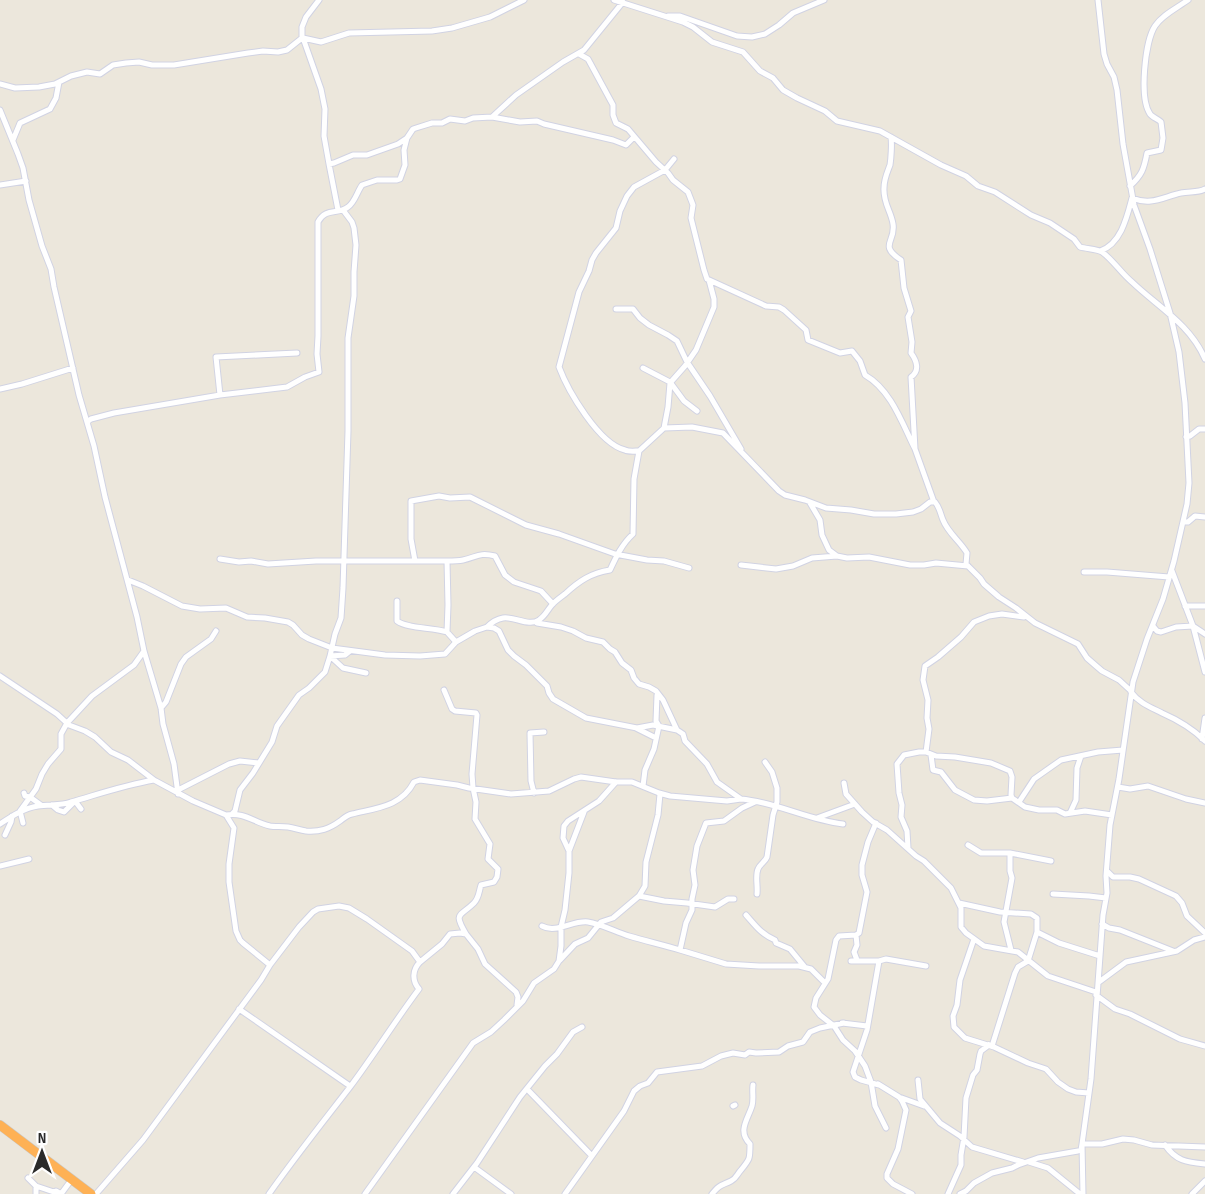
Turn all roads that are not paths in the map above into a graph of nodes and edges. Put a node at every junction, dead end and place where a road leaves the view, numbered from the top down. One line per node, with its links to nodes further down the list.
1 (319, 0): 9 (street)
2 (524, 0): 9 (street)
3 (614, 0): 7 (street)
4 (824, 0): 8 (street)
5 (1098, 0): 24 (street)
6 (1188, 0): 24 (street)
7 (623, 2): 8 (street); 10 (street)
8 (665, 16): 16 (street)
9 (302, 38): 11 (street); 20 (street)
10 (579, 54): 14 (street); 15 (street)
11 (59, 82): 12 (street); 18 (street)
12 (0, 84)
13 (0, 110): 18 (street)
14 (492, 117): 15 (street); 17 (street)
15 (634, 137): 21 (street)
16 (891, 137): 28 (street); 45 (street)
17 (407, 138): 20 (street); 27 (street)
18 (13, 140): 22 (street)
19 (674, 159): 21 (street)
20 (329, 164): 27 (street)
21 (665, 170): 29 (street); 46 (street)
22 (26, 181): 23 (street); 35 (street)
23 (0, 185)
24 (1130, 186): 26 (street)
25 (1205, 189): 26 (street)
26 (1132, 198): 28 (street); 31 (street)
27 (340, 210): 39 (street); 55 (street)
28 (1100, 251): 31 (street)
29 (709, 280): 34 (street); 45 (street)
30 (616, 309): 34 (street)
31 (1170, 313): 33 (street); 44 (street)
32 (297, 353): 39 (street)
33 (1205, 359)
34 (687, 362): 37 (street); 47 (street)
35 (73, 368): 38 (street); 41 (street)
36 (643, 368): 37 (street)
37 (670, 383): 40 (street); 42 (street)
38 (0, 389)
39 (220, 395): 41 (street)
40 (698, 411)
41 (87, 422): 64 (street)
42 (664, 428): 46 (street); 47 (street)
43 (1205, 429): 44 (street)
44 (1186, 437): 51 (street)
45 (915, 449): 49 (street)
46 (639, 451): 52 (street)
47 (744, 453): 48 (street)
48 (809, 501): 49 (street); 53 (street)
49 (934, 502): 59 (street)
50 (1205, 517): 51 (street)
51 (1184, 522): 61 (street)
52 (617, 555): 56 (street); 60 (street); 66 (street)
53 (837, 556): 58 (street); 59 (street)
54 (220, 559): 55 (street)
55 (344, 561): 56 (street); 78 (street)
56 (415, 561): 57 (street)
57 (447, 561): 66 (street); 75 (street)
58 (741, 565)
59 (968, 566): 69 (street)
60 (689, 567)
61 (1171, 570): 63 (street); 67 (street)
62 (1084, 572): 63 (street)
63 (1169, 577): 71 (street)
64 (128, 580): 78 (street); 79 (street)
65 (397, 602): 75 (street)
66 (553, 604): 70 (street)
67 (1185, 606): 68 (street); 72 (street)
68 (1205, 606)
69 (1026, 617): 86 (street); 98 (street)
70 (535, 622): 73 (street); 87 (street)
71 (1153, 626): 72 (street); 86 (street)
72 (1192, 626): 76 (street); 82 (street)
73 (487, 627): 77 (street); 92 (street)
74 (216, 632): 88 (street)
75 (447, 632): 77 (street)
76 (1205, 634)
77 (456, 642): 80 (street)
78 (332, 648): 80 (street); 81 (street)
79 (144, 651): 88 (street); 90 (street)
80 (350, 651): 81 (street)
81 (330, 656): 83 (street); 101 (street)
82 (1205, 672)
83 (366, 673)
84 (0, 676): 90 (street)
85 (444, 690): 107 (street)
86 (1131, 691): 96 (street); 97 (street)
87 (657, 693): 91 (street); 93 (street)
88 (161, 708): 108 (street)
89 (1205, 718): 96 (street)
90 (67, 723): 102 (street); 112 (street)
91 (659, 726): 92 (street); 93 (street); 95 (street)
92 (633, 728): 95 (street)
93 (677, 730): 114 (street)
94 (544, 732): 110 (street)
95 (656, 738): 105 (street)
96 (1204, 740)
97 (1123, 750): 99 (street); 106 (street)
98 (928, 753): 113 (street); 113 (street); 136 (street)
99 (1081, 756): 116 (street); 124 (street)
100 (765, 762): 121 (street)
101 (259, 763): 108 (street); 126 (street)
102 (154, 780): 108 (street); 120 (street)
103 (616, 782): 105 (street); 110 (street); 123 (street)
104 (844, 783): 118 (street)
105 (643, 786): 111 (street)
106 (1118, 787): 117 (street); 127 (street)
107 (473, 788): 110 (street); 126 (street); 157 (street)
108 (178, 792): 126 (street)
109 (24, 793): 112 (street)
110 (534, 793)
111 (660, 794): 114 (street); 145 (street)
112 (30, 797): 119 (street); 122 (street)
113 (1012, 798): 116 (street)
114 (741, 799): 115 (street)
115 (756, 802): 121 (street); 149 (street)
116 (1019, 802): 124 (street)
117 (1205, 803)
118 (855, 804): 129 (street); 130 (street)
119 (40, 805): 120 (street); 122 (street)
120 (53, 806): 125 (street)
121 (776, 806): 129 (street); 143 (street)
122 (20, 812): 128 (street); 132 (street)
123 (584, 812): 137 (street); 137 (street)
124 (1070, 813): 127 (street)
125 (50, 814)
126 (229, 814): 169 (street)
127 (1112, 815): 142 (street)
128 (12, 816): 131 (street); 134 (street)
129 (816, 818): 133 (street)
130 (876, 823): 136 (street); 158 (street)
131 (0, 824)
132 (23, 824)
133 (843, 825)
134 (5, 836)
135 (968, 844): 138 (street)
136 (908, 849): 148 (street)
137 (569, 851): 155 (street)
138 (1010, 853): 140 (street); 150 (street)
139 (29, 859): 141 (street)
140 (1051, 861)
141 (0, 866)
142 (1107, 871): 146 (street); 159 (street)
143 (757, 894)
144 (1053, 894): 146 (street)
145 (639, 896): 149 (street); 154 (street)
146 (1106, 898): 152 (street)
147 (734, 899): 149 (street)
148 (959, 903): 150 (street); 160 (street)
149 (692, 904): 161 (street)
150 (1006, 912): 156 (street); 162 (street)
151 (746, 915): 171 (street)
152 (1102, 924): 163 (street); 164 (street)
153 (542, 926): 155 (street)
154 (599, 926): 155 (street); 161 (street); 165 (street)
155 (561, 927): 165 (street)
156 (1037, 932): 164 (street); 167 (street)
157 (466, 934): 168 (street); 174 (street)
158 (856, 935): 166 (street); 173 (street)
159 (1205, 935): 163 (street)
160 (974, 939): 162 (street); 184 (street)
161 (680, 950): 171 (street)
162 (1011, 950): 167 (street)
163 (1174, 952): 172 (street)
164 (1100, 956): 172 (street)
165 (559, 961): 175 (street)
166 (879, 961): 170 (street); 182 (street)
167 (1028, 961): 176 (street); 184 (street)
168 (420, 962): 169 (street); 190 (street)
169 (270, 965): 178 (street)
170 (926, 966)
171 (805, 968): 173 (street)
172 (1099, 982): 176 (street)
173 (825, 983): 179 (street)
174 (516, 992): 175 (street); 177 (street)
175 (528, 992): 177 (street)
176 (1096, 993): 185 (street); 192 (street)
177 (517, 1007): 215 (street)
178 (239, 1009): 190 (street); 213 (street)
179 (826, 1018): 180 (street); 181 (street)
180 (844, 1023): 181 (street); 182 (street)
181 (834, 1026): 186 (street); 201 (street)
182 (867, 1026): 186 (street)
183 (582, 1027): 191 (street)
184 (991, 1046): 192 (street); 197 (street)
185 (1205, 1047)
186 (859, 1056): 187 (street); 187 (street)
187 (870, 1080): 193 (street); 196 (street)
188 (918, 1080): 194 (street)
189 (753, 1085): 219 (street)
190 (350, 1086): 214 (street)
191 (526, 1089): 201 (street); 204 (street)
192 (1089, 1093): 198 (street)
193 (899, 1097): 194 (street); 220 (street)
194 (926, 1107): 197 (street)
195 (0, 1125): 207 (highway)
196 (886, 1128)
197 (964, 1139): 202 (street); 221 (street)
198 (1082, 1144): 199 (street); 202 (street); 223 (street)
199 (1165, 1145): 200 (street); 203 (street)
200 (1205, 1147)
201 (592, 1156): 218 (street)
202 (1026, 1162): 222 (street); 223 (street)
203 (1205, 1164): 205 (street)
204 (474, 1167): 216 (street); 217 (street)
205 (1205, 1169)
206 (28, 1178): 209 (street)
207 (72, 1179): 211 (street); 212 (highway)
208 (1205, 1181): 224 (street)
209 (36, 1186): 210 (street); 211 (street)
210 (36, 1194)
211 (61, 1194)
212 (91, 1194)
213 (96, 1194)
214 (270, 1194)
215 (365, 1194)
216 (453, 1194)
217 (511, 1194)
218 (566, 1194)
219 (712, 1194)
220 (912, 1194)
221 (948, 1194)
222 (960, 1194)
223 (1081, 1194)
224 (1192, 1194)

